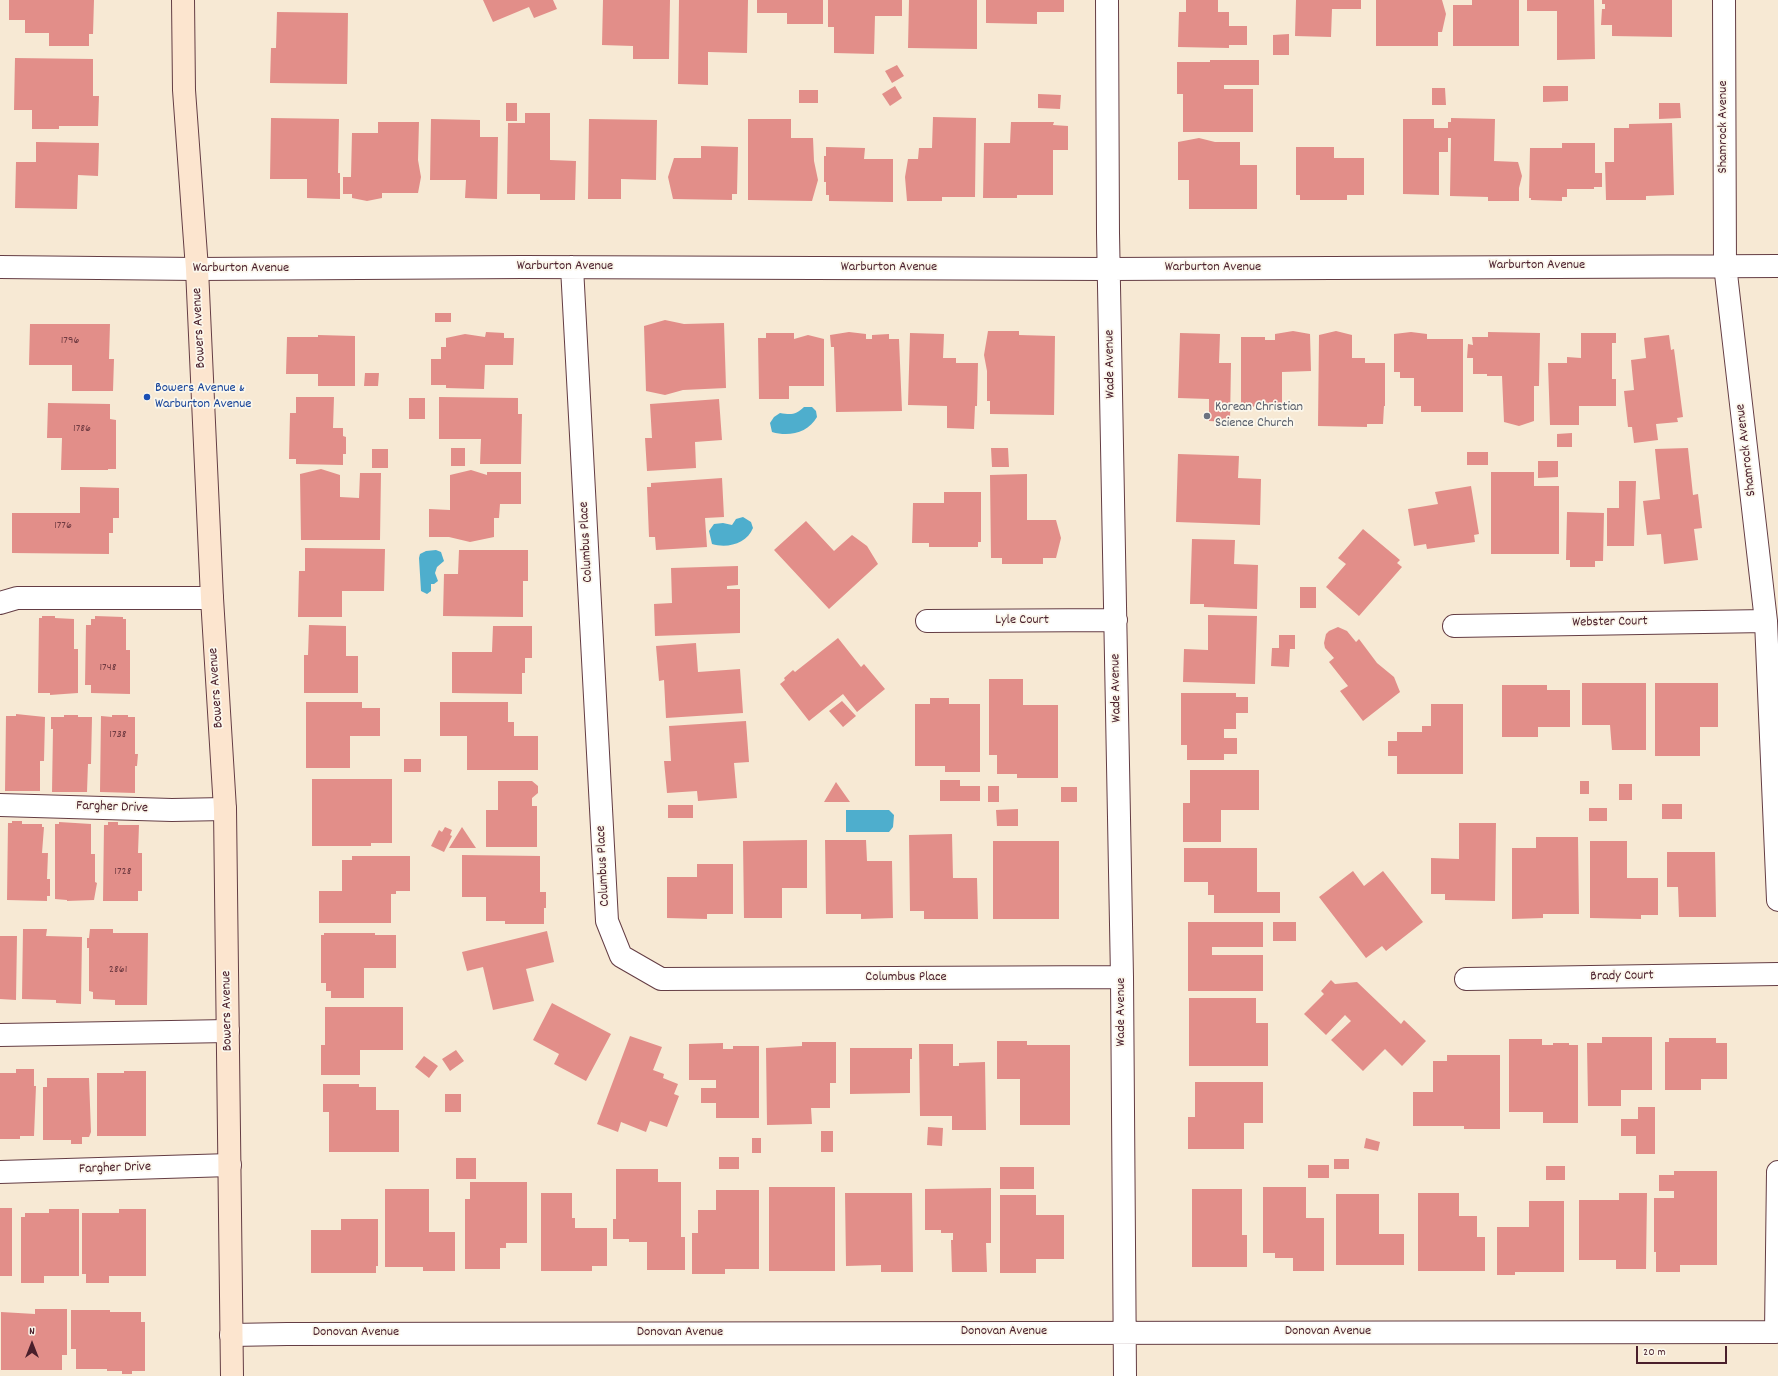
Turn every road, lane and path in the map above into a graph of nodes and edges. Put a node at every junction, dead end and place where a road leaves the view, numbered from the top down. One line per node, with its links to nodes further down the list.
1 (183, 0): 8 (main road, Bowers Avenue)
2 (1107, 0): 9 (street, Wade Avenue)
3 (1724, 0): 4 (street, Shamrock Avenue)
4 (1725, 265): 5 (street, Warburton Avenue); 9 (street, Warburton Avenue); 14 (street, Shamrock Avenue)
5 (1778, 266)
6 (0, 267): 8 (street, Warburton Avenue)
7 (572, 267): 8 (street, Warburton Avenue); 9 (street, Warburton Avenue); 20 (street, Columbus Place)
8 (197, 269): 10 (main road, Bowers Avenue)
9 (1109, 269): 12 (street, Wade Avenue)
10 (212, 598): 11 (street); 17 (main road, Bowers Avenue)
11 (0, 603)
12 (1116, 620): 13 (street, Lyle Court); 20 (street, Wade Avenue)
13 (927, 621)
14 (1766, 621): 15 (street, Webster Court); 18 (street, Shamrock Avenue)
15 (1454, 626)
16 (0, 806): 17 (street, Fargher Drive)
17 (225, 809): 22 (main road, Bowers Avenue)
18 (1778, 900)
19 (1778, 974): 21 (street, Brady Court)
20 (1122, 977): 27 (street, Wade Avenue)
21 (1466, 980)
22 (228, 1031): 23 (street); 24 (main road, Bowers Avenue)
23 (0, 1035)
24 (230, 1165): 25 (street, Fargher Drive); 28 (main road, Bowers Avenue)
25 (0, 1172)
26 (1778, 1172): 27 (street, Donovan Avenue)
27 (1124, 1332): 28 (street, Donovan Avenue); 30 (street, Wade Avenue)
28 (231, 1335): 29 (main road, Bowers Avenue)
29 (232, 1376)
30 (1125, 1376)

